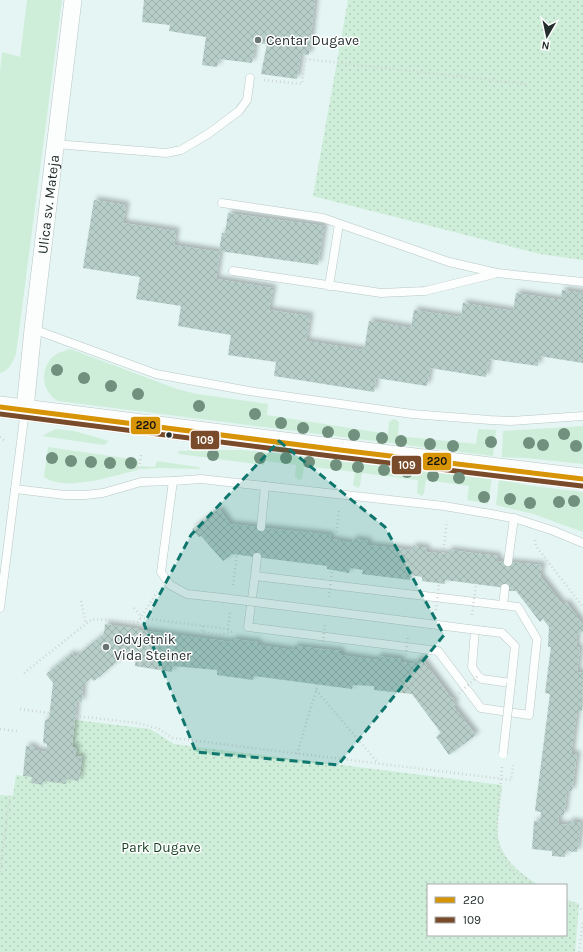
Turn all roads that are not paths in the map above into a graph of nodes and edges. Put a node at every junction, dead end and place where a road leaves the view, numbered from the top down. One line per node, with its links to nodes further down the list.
1 (73, 0): 3 (street, Ulica sv. Mateja)
2 (250, 78): 3 (lane)
3 (55, 144): 10 (street, Ulica sv. Mateja)
4 (222, 203): 5 (lane)
5 (339, 224): 7 (lane); 9 (lane)
6 (233, 271): 9 (lane)
7 (497, 273): 8 (lane); 9 (lane)
8 (583, 282)
9 (329, 286)
10 (33, 329): 12 (street, Ulica sv. Mateja); 13 (lane)
11 (0, 406): 12 (street)
12 (25, 409): 14 (street); 17 (lane)
13 (583, 416)
14 (583, 479)
15 (173, 481): 16 (lane); 17 (lane); 27 (lane, bridge)
16 (265, 486): 18 (lane); 19 (lane)
17 (15, 489): 26 (lane)
18 (514, 518): 20 (lane); 22 (lane)
19 (261, 527)
20 (583, 543)
21 (258, 557): 23 (lane)
22 (508, 562)
23 (255, 576): 25 (lane); 25 (lane)
24 (505, 588): 25 (lane)
25 (503, 606)
26 (0, 608)
27 (473, 630): 28 (lane); 28 (lane, bridge)
28 (511, 683): 29 (lane, bridge)
29 (503, 754)

